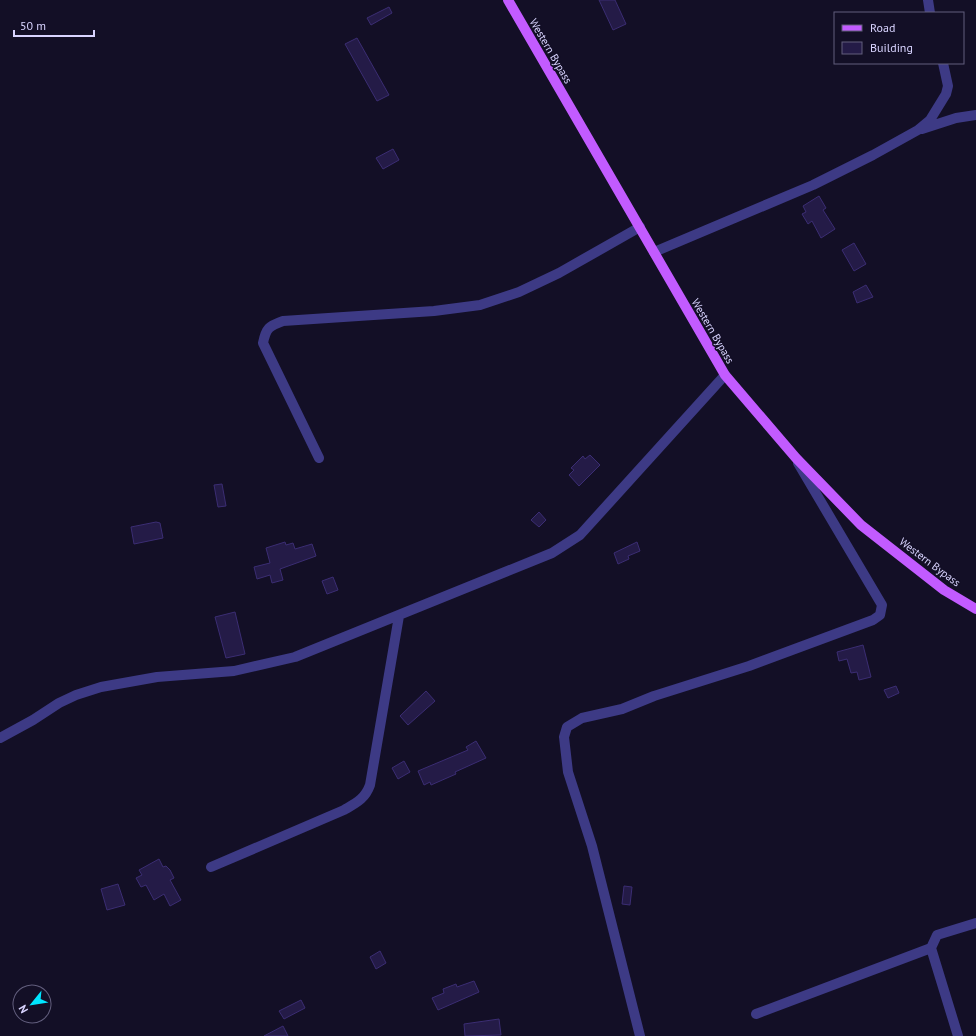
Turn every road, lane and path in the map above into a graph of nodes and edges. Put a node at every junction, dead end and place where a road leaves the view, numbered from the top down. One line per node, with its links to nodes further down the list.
1 (508, 0): 7 (main road, Western Bypass)
2 (928, 0): 3 (street)
3 (930, 12)
4 (943, 64): 6 (street)
5 (976, 115): 6 (street)
6 (918, 130): 8 (street)
7 (640, 227): 8 (main road, Western Bypass); 10 (street)
8 (654, 252): 9 (main road, Western Bypass)
9 (725, 375): 11 (main road, Western Bypass); 13 (street)
10 (319, 458)
11 (796, 458): 12 (main road, Western Bypass); 19 (street)
12 (976, 609)
13 (399, 616): 14 (street); 15 (street)
14 (0, 738)
15 (211, 867)
16 (976, 923): 17 (street)
17 (931, 948): 18 (street); 20 (street)
18 (756, 1014)
19 (640, 1036)
20 (958, 1036)

